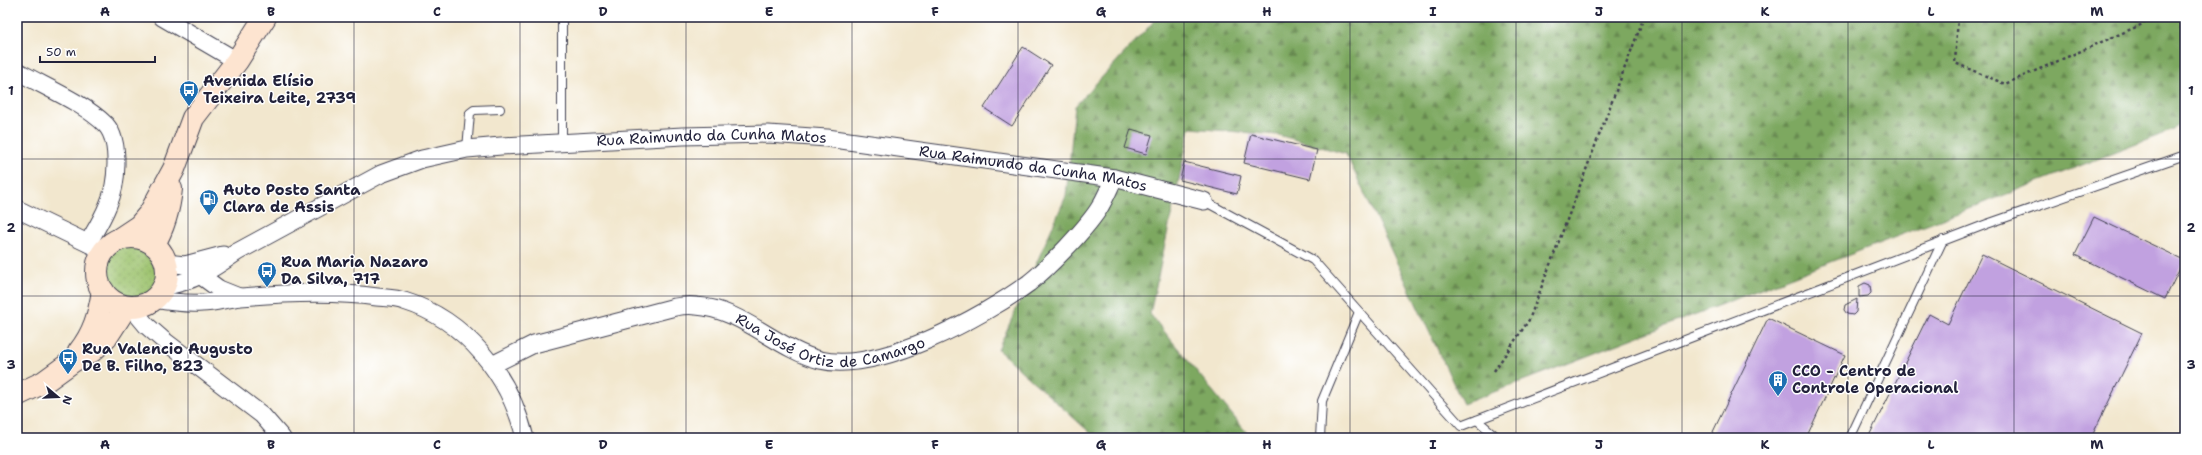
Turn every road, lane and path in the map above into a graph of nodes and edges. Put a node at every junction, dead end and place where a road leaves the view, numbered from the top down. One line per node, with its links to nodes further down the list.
1 (162, 17): 7 (street)
2 (265, 17): 7 (main road)
3 (562, 17): 10 (lane)
4 (1644, 17): 30 (path)
5 (1958, 17): 6 (path)
6 (2145, 17)
7 (237, 61): 13 (main road)
8 (17, 71): 18 (street)
9 (500, 109): 11 (lane)
10 (562, 142): 11 (street, Rua Raimundo da Cunha Matos); 14 (street, Rua Raimundo da Cunha Matos)
11 (467, 149): 20 (street, Rua Raimundo da Cunha Matos)
12 (2185, 155): 17 (lane)
13 (174, 169): 18 (main road); 19 (main road)
14 (1114, 178): 15 (street, Rua Raimundo da Cunha Matos); 29 (street, Rua José Ortiz de Camargo)
15 (1204, 201): 27 (lane)
16 (17, 209): 18 (street)
17 (1944, 240): 32 (lane); 37 (lane)
18 (105, 244): 19 (main road); 23 (main road)
19 (154, 244): 21 (main road)
20 (237, 252): 21 (street, Rua Raimundo da Cunha Matos); 22 (street, Rua Raimundo da Cunha Matos)
21 (176, 264): 22 (street); 24 (main road)
22 (201, 275): 24 (street, Rua Raimundo da Cunha Matos); 25 (street)
23 (103, 291): 26 (main road); 28 (main road)
24 (159, 293): 25 (street); 26 (main road)
25 (239, 297): 29 (street)
26 (128, 307): 28 (main road); 33 (street)
27 (1359, 312): 32 (lane); 35 (lane)
28 (73, 361): 31 (main road)
29 (492, 365): 34 (street)
30 (1494, 371)
31 (17, 395)
32 (1477, 420): 36 (lane)
33 (282, 438)
34 (525, 438)
35 (1320, 438)
36 (1498, 438)
37 (1850, 438)

